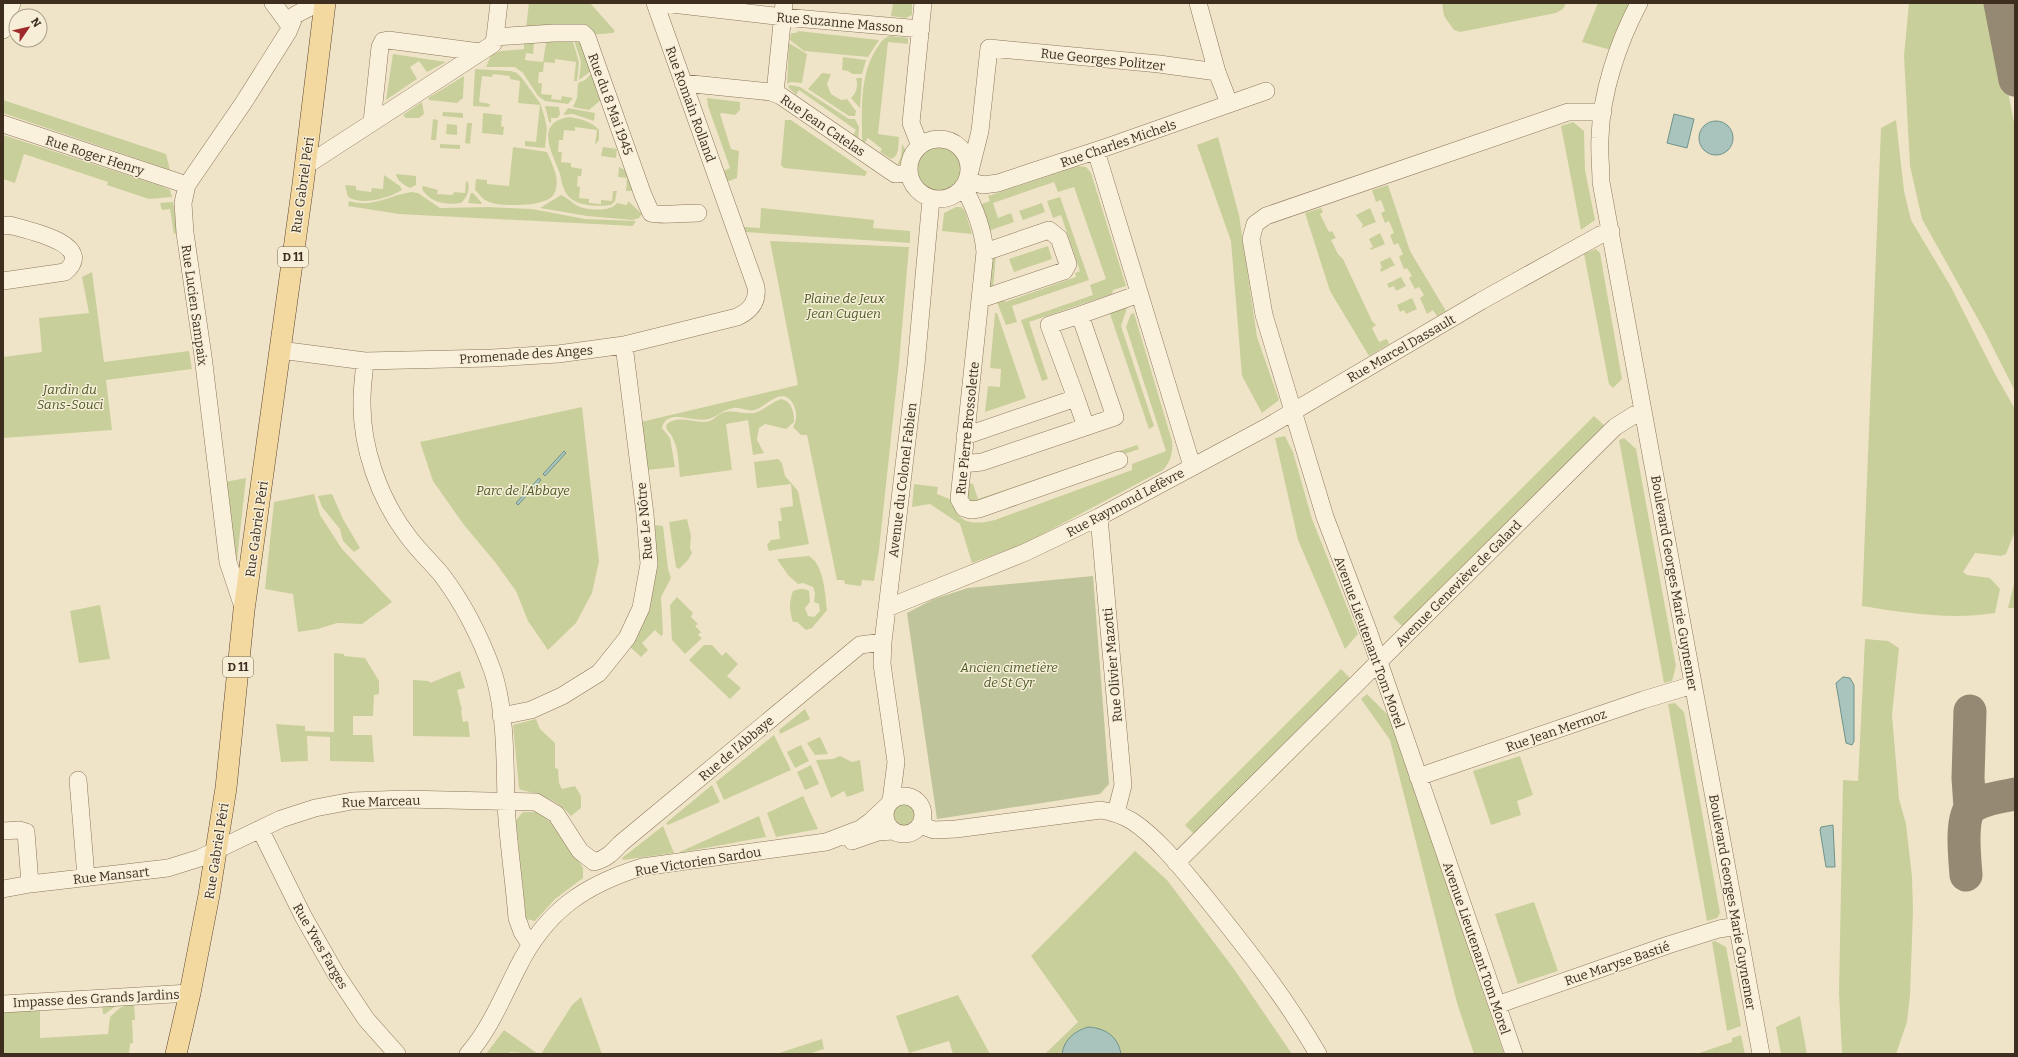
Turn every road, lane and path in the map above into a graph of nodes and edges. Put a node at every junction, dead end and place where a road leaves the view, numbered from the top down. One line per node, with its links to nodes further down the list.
1 (12, 3): 14 (street)
2 (273, 3): 12 (street)
3 (318, 3): 12 (street, Rue Lucien Sampaix)
4 (325, 3): 15 (main road, Rue Gabriel Péri / D 11)
5 (499, 3): 16 (street)
6 (655, 3): 19 (street, Rue Romain Rolland)
7 (664, 3): 11 (street, Rue Suzanne Masson)
8 (923, 3): 13 (street)
9 (1198, 3): 18 (street)
10 (1639, 3): 23 (street, Boulevard Georges Marie Guynemer)
11 (784, 10): 13 (street, Rue Suzanne Masson); 21 (street)
12 (290, 26): 15 (street); 31 (street, Rue Lucien Sampaix)
13 (921, 29): 26 (street)
14 (3, 30)
15 (322, 32): 28 (main road, Rue Gabriel Péri / D 11)
16 (495, 36): 17 (street); 34 (street, Rue du 8 Mai 1945)
17 (480, 52): 24 (street); 24 (street)
18 (1217, 72): 22 (street); 30 (street, Rue Georges Politzer)
19 (683, 83): 21 (street, Rue Jean Catelas); 33 (street, Rue Romain Rolland)
20 (1266, 91): 22 (street, Rue Charles Michels)
21 (775, 93): 29 (street, Rue Jean Catelas)
22 (1229, 103): 27 (street, Rue Charles Michels)
23 (1603, 112): 36 (street, Boulevard Georges Marie Guynemer); 46 (street, Avenue Lieutenant Tom Morel)
24 (372, 122): 28 (street)
25 (3, 124): 31 (street, Rue Roger Henry)
26 (920, 146): 29 (street); 30 (street)
27 (1096, 151): 30 (street, Rue Charles Michels); 39 (street, Rue Raymond Lefèvre)
28 (305, 163): 43 (main road, Rue Gabriel Péri / D 11)
29 (909, 173): 32 (street)
30 (967, 180): 32 (street); 37 (street, Rue Pierre Brossolette)
31 (187, 185): 55 (street, Rue Lucien Sampaix)
32 (931, 199): 54 (street, Avenue du Colonel Fabien)
33 (727, 204): 42 (street, Promenade des Anges)
34 (698, 213)
35 (3, 226): 38 (street)
36 (1611, 231): 46 (street, Rue Marcel Dassault); 47 (street, Boulevard Georges Marie Guynemer)
37 (985, 252): 40 (street, Rue Pierre Brossolette); 40 (street)
38 (3, 281)
39 (1139, 294): 41 (street); 52 (street, Rue Raymond Lefèvre)
40 (981, 299): 49 (street, Rue Pierre Brossolette)
41 (1080, 315): 45 (street); 48 (street)
42 (624, 345): 44 (street, Promenade des Anges); 59 (street, Rue Le Nôtre)
43 (280, 350): 44 (street, Promenade des Anges); 55 (main road, Rue Gabriel Péri / D 11)
44 (365, 361): 59 (street)
45 (1076, 398): 48 (street); 49 (street)
46 (1294, 411): 52 (street, Rue Marcel Dassault); 57 (street, Avenue Lieutenant Tom Morel)
47 (1644, 416): 57 (street, Avenue Geneviève de Galard); 58 (street, Boulevard Georges Marie Guynemer)
48 (1086, 427): 51 (street)
49 (965, 436): 51 (street, Rue Pierre Brossolette)
50 (1119, 460): 51 (street, Rue Pierre Brossolette)
51 (963, 464)
52 (1192, 466): 53 (street, Rue Raymond Lefèvre)
53 (1099, 517): 54 (street, Rue Raymond Lefèvre); 66 (street, Rue Olivier Mazotti)
54 (887, 608): 56 (street, Avenue du Colonel Fabien)
55 (244, 610): 72 (main road, Rue Gabriel Péri / D 11)
56 (883, 642): 60 (street, Avenue du Colonel Fabien); 73 (street, Rue de l’Abbaye)
57 (1379, 663): 61 (street, Avenue Lieutenant Tom Morel); 74 (street, Avenue Geneviève de Galard)
58 (1694, 685): 61 (street, Rue Jean Mermoz); 79 (street, Boulevard Georges Marie Guynemer)
59 (501, 716): 64 (street)
60 (896, 762): 63 (street, Avenue du Colonel Fabien); 65 (street, Avenue du Colonel Fabien)
61 (1418, 777): 83 (street, Avenue Lieutenant Tom Morel)
62 (78, 780): 75 (street)
63 (913, 799): 65 (street); 67 (street)
64 (506, 803): 68 (street, Rue Marceau); 73 (street, Rue Marceau); 80 (street)
65 (890, 803): 70 (street); 71 (street, Rue Victorien Sardou)
66 (1116, 813): 67 (street); 74 (street)
67 (920, 825): 70 (street)
68 (260, 829): 72 (street, Rue Marceau); 85 (street, Rue Yves Farges)
69 (3, 831): 77 (street)
70 (893, 831): 71 (street, Rue Victorien Sardou)
71 (826, 842): 76 (street, Rue Victorien Sardou)
72 (216, 849): 75 (street, Rue Mansart); 81 (main road, Rue Gabriel Péri / D 11)
73 (594, 862): 76 (street)
74 (1176, 863): 87 (street)
75 (86, 877): 77 (street, Rue Mansart)
76 (603, 881): 80 (street, Rue Victorien Sardou)
77 (30, 884): 78 (street, Rue Mansart)
78 (3, 889)
79 (1738, 926): 83 (street, Rue Maryse Bastié); 89 (street, Boulevard Georges Marie Guynemer)
80 (530, 944): 86 (street, Rue Victorien Sardou)
81 (190, 993): 82 (street, Impasse des Grands Jardins); 84 (main road, Rue Gabriel Péri / D 11)
82 (3, 1004)
83 (1497, 1005): 88 (street, Avenue Lieutenant Tom Morel)
84 (176, 1054)
85 (397, 1054)
86 (468, 1054)
87 (1318, 1054)
88 (1514, 1054)
89 (1761, 1054)

